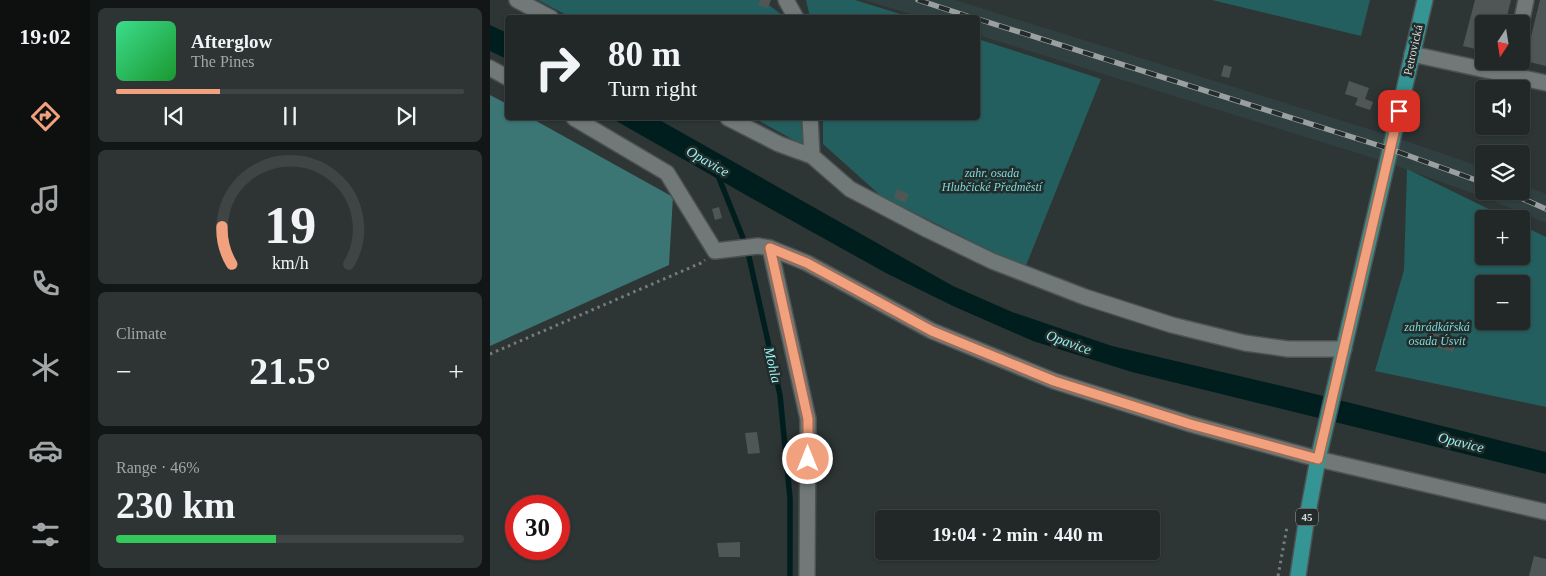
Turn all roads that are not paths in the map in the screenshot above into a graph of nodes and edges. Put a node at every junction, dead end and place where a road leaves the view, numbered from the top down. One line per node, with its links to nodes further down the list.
1 (517, 0): 5 (street)
2 (786, 0): 6 (street)
3 (1526, 0): 7 (street)
4 (1421, 1): 8 (main road, Petrovická / 45)
5 (545, 15)
6 (794, 15)
7 (1523, 15)
8 (1412, 54): 9 (street); 19 (main road, Petrovická / 45)
9 (1475, 63)
10 (490, 68): 12 (street)
11 (1515, 70): 13 (street)
12 (505, 76)
13 (1546, 83)
14 (577, 120): 18 (street)
15 (732, 120): 17 (street)
16 (810, 120): 17 (street)
17 (812, 156): 19 (street)
18 (764, 247): 20 (street); 22 (street)
19 (1342, 355): 20 (main road, 45)
20 (1319, 454): 21 (street); 23 (main road, 45)
21 (1546, 512)
22 (807, 576)
23 (1298, 576)

